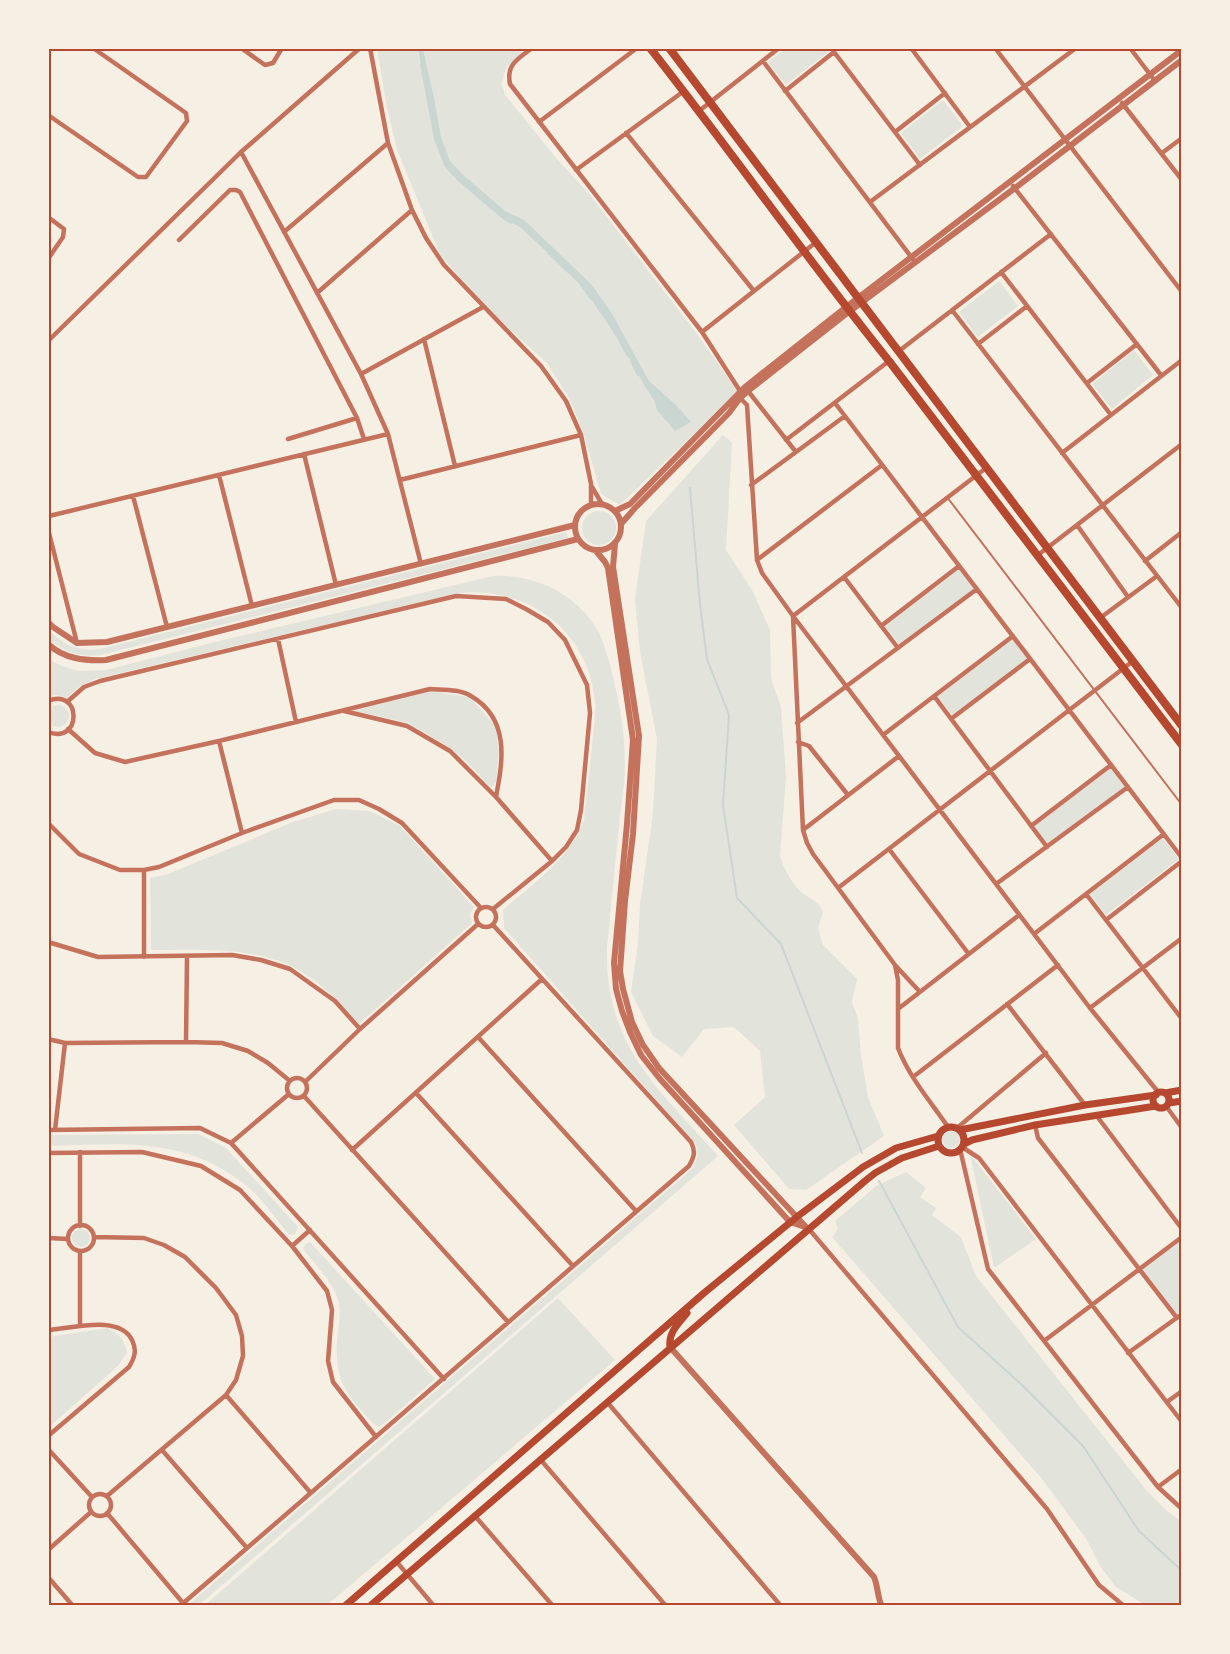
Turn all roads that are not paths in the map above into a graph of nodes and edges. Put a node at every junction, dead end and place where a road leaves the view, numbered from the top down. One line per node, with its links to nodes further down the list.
1 (93, 48): 29 (street)
2 (241, 48): 3 (street)
3 (282, 48)
4 (360, 48): 37 (street)
5 (370, 48): 36 (street)
6 (532, 48): 30 (street)
7 (637, 48): 30 (street)
8 (650, 48): 22 (main road)
9 (669, 48): 26 (main road)
10 (779, 48): 18 (street)
11 (911, 48): 24 (street)
12 (995, 48): 21 (street)
13 (1076, 48): 21 (street)
14 (1130, 48): 19 (street)
15 (832, 50): 23 (street); 32 (street)
16 (1182, 50): 19 (street)
17 (1182, 60): 20 (street)
18 (763, 61): 23 (street); 26 (street)
19 (1150, 74): 20 (street); 25 (street)
20 (1155, 81): 27 (street)
21 (1025, 86): 31 (street); 35 (street)
22 (684, 91): 28 (main road); 33 (street)
23 (785, 91): 44 (street)
24 (945, 93): 31 (street); 32 (street)
25 (1119, 98): 27 (street); 35 (street)
26 (711, 102): 28 (street); 50 (main road)
27 (1124, 105): 35 (street); 38 (street)
28 (699, 111): 51 (main road)
29 (48, 115)
30 (539, 122): 40 (street)
31 (970, 127): 39 (street)
32 (895, 132): 39 (street)
33 (626, 134): 40 (street); 55 (street)
34 (1182, 138): 38 (street)
35 (1067, 142): 42 (street); 43 (street); 56 (street)
36 (388, 143): 45 (street); 47 (street)
37 (241, 152): 47 (street); 65 (street)
38 (1162, 153): 41 (street)
39 (920, 165): 44 (street)
40 (576, 171): 63 (street)
41 (1182, 180)
42 (1010, 181): 43 (street); 53 (street)
43 (1015, 188): 48 (street); 53 (street)
44 (870, 202): 53 (street)
45 (412, 210): 57 (street); 60 (street)
46 (48, 217): 52 (street)
47 (284, 232): 57 (street)
48 (1051, 234): 54 (street); 67 (street)
49 (179, 240): 79 (street)
50 (815, 243): 51 (street); 58 (main road)
51 (804, 251): 55 (street); 61 (main road)
52 (48, 259)
53 (913, 259): 58 (street)
54 (1001, 272): 59 (street); 62 (street)
55 (754, 291): 63 (street)
56 (1182, 292)
57 (317, 293): 71 (street)
58 (860, 300): 61 (street); 68 (main road)
59 (1027, 306): 66 (street); 73 (street)
60 (483, 307): 64 (street); 81 (street)
61 (848, 309): 70 (main road); 74 (street); 75 (street)
62 (952, 310): 66 (street); 68 (street)
63 (702, 332): 75 (street)
64 (424, 339): 71 (street); 90 (street)
65 (48, 341)
66 (978, 344): 87 (street)
67 (1137, 344): 72 (street); 73 (street)
68 (899, 351): 91 (main road)
69 (1182, 360): 72 (street)
70 (889, 361): 76 (street); 93 (main road)
71 (361, 374): 80 (street)
72 (1161, 375): 77 (street)
73 (1087, 383): 77 (street)
74 (748, 391): 75 (street); 84 (street)
75 (740, 395): 96 (street); 102 (street); 106 (street)
76 (835, 403): 78 (street); 84 (street)
77 (1111, 415): 87 (street)
78 (845, 416): 86 (street); 89 (street)
79 (357, 418): 82 (street); 83 (street)
80 (388, 434): 83 (street); 94 (street)
81 (581, 435): 90 (street); 95 (street)
82 (288, 439)
83 (364, 440): 88 (street)
84 (786, 440): 86 (street)
85 (1182, 444): 101 (street)
86 (796, 452): 96 (street)
87 (1062, 453): 101 (street)
88 (304, 454): 92 (street); 121 (street)
89 (882, 465): 104 (street); 115 (street)
90 (455, 466): 94 (street)
91 (986, 468): 93 (street); 112 (main road)
92 (219, 475): 97 (street); 124 (street)
93 (976, 475): 98 (street); 114 (main road)
94 (400, 480): 117 (street)
95 (591, 484): 99 (street); 100 (street)
96 (751, 485): 115 (street)
97 (133, 496): 103 (street); 130 (street)
98 (948, 497): 104 (street); 140 (lane)
99 (602, 504): 100 (street); 102 (street)
100 (591, 505): 105 (street)
101 (1102, 505): 107 (street); 116 (street)
102 (615, 511): 106 (street)
103 (49, 517)
104 (922, 517): 118 (street); 120 (street)
105 (575, 525): 110 (street); 117 (street)
106 (621, 525): 111 (street)
107 (1077, 525): 112 (street); 123 (street)
108 (48, 529): 133 (street)
109 (1182, 532): 116 (street)
110 (578, 539): 113 (street); 134 (street)
111 (615, 544): 113 (street); 231 (street)
112 (1047, 548): 114 (street); 127 (main road)
113 (596, 551): 232 (street)
114 (1038, 555): 138 (main road)
115 (758, 560): 126 (street)
116 (1145, 561): 119 (street)
117 (421, 564): 121 (street)
118 (960, 566): 122 (street); 129 (street)
119 (1157, 576): 123 (street); 125 (street)
120 (844, 577): 126 (street); 129 (street)
121 (336, 585): 124 (street)
122 (977, 589): 131 (street); 135 (street)
123 (1128, 597): 127 (street)
124 (252, 606): 130 (street)
125 (1182, 608)
126 (793, 616): 139 (street); 148 (street)
127 (1100, 618): 137 (main road)
128 (48, 622): 133 (street)
129 (881, 626): 135 (street)
130 (167, 627): 133 (street)
131 (1013, 636): 136 (street); 141 (street)
132 (278, 639): 143 (street); 147 (street); 172 (street)
133 (77, 643)
134 (48, 644)
135 (898, 648): 139 (street)
136 (1030, 659): 144 (street); 146 (street)
137 (1133, 661): 138 (street); 149 (main road)
138 (1123, 668): 140 (street); 155 (main road)
139 (846, 686): 148 (street); 152 (street)
140 (1095, 690): 144 (street); 162 (lane)
141 (934, 696): 146 (street); 152 (street)
142 (48, 701): 143 (street)
143 (67, 702): 150 (street)
144 (1069, 710): 157 (street); 158 (street)
145 (344, 711): 147 (street); 161 (street); 161 (street)
146 (951, 718): 158 (street)
147 (296, 722): 153 (street)
148 (797, 723): 154 (street)
149 (1182, 726)
150 (68, 729): 151 (street); 153 (street)
151 (48, 733)
152 (883, 735): 156 (street)
153 (219, 741): 167 (street)
154 (798, 742): 160 (street); 166 (street)
155 (1182, 745)
156 (899, 756): 160 (street); 163 (street)
157 (1111, 765): 159 (street); 165 (street)
158 (990, 771): 163 (street); 165 (street)
159 (1128, 787): 168 (street); 169 (street)
160 (848, 795): 166 (street)
161 (496, 797): 172 (street)
162 (1182, 805)
163 (940, 810): 170 (street); 174 (street)
164 (48, 823): 173 (street)
165 (1031, 826): 169 (street)
166 (803, 830): 175 (street)
167 (242, 833): 173 (street); 177 (street)
168 (1164, 834): 171 (street); 176 (street)
169 (1047, 847): 174 (street)
170 (889, 849): 175 (street); 186 (street)
171 (1182, 860): 180 (street)
172 (552, 861): 178 (street)
173 (144, 870): 187 (street)
174 (996, 884): 179 (street)
175 (838, 888): 189 (street)
176 (1086, 894): 180 (street); 183 (street)
177 (481, 908): 178 (street); 181 (street)
178 (493, 909): 182 (street)
179 (1019, 915): 183 (street); 186 (street)
180 (1106, 920): 191 (street)
181 (478, 924): 182 (street); 198 (street)
182 (493, 925): 192 (street)
183 (1034, 934): 190 (street)
184 (1182, 938): 191 (street)
185 (48, 942): 187 (street)
186 (968, 953): 193 (street)
187 (144, 957): 188 (street)
188 (187, 957): 198 (street); 201 (street)
189 (896, 965): 193 (street); 196 (street)
190 (1058, 965): 194 (street); 195 (street)
191 (1143, 968): 195 (street); 197 (street)
192 (542, 979): 199 (street); 230 (street)
193 (920, 992): 196 (street)
194 (1007, 1004): 203 (street); 204 (street)
195 (1090, 1008): 210 (street)
196 (898, 1009): 204 (street)
197 (1182, 1019)
198 (360, 1029): 206 (street)
199 (478, 1036): 208 (street); 230 (street)
200 (48, 1039): 202 (street)
201 (186, 1042): 202 (street); 205 (street)
202 (65, 1043): 222 (street)
203 (1046, 1053): 214 (street); 220 (street)
204 (914, 1077): 218 (street)
205 (290, 1081): 206 (street); 209 (street)
206 (305, 1082): 211 (street)
207 (1182, 1090): 210 (main road)
208 (416, 1093): 227 (street); 243 (street)
209 (289, 1094): 211 (street); 224 (street)
210 (1160, 1094): 213 (main road); 214 (main road); 215 (main road)
211 (304, 1096): 227 (street)
212 (1182, 1101): 213 (main road)
213 (1167, 1105): 215 (main road); 219 (street)
214 (1085, 1106): 220 (main road)
215 (1156, 1106): 216 (main road)
216 (1096, 1115): 217 (main road); 235 (street)
217 (1035, 1125): 226 (main road); 244 (street)
218 (948, 1127): 220 (main road); 223 (main road)
219 (1182, 1128)
220 (959, 1129): 226 (main road)
221 (48, 1130): 222 (street)
222 (55, 1130): 224 (street)
223 (938, 1136): 225 (main road); 231 (main road)
224 (231, 1143): 236 (street)
225 (939, 1146): 226 (main road); 234 (main road)
226 (962, 1147): 246 (street); 252 (street)
227 (352, 1150): 249 (street)
228 (80, 1152): 229 (street); 233 (street); 241 (street)
229 (48, 1153)
230 (636, 1211): 243 (street)
231 (798, 1216): 232 (main road); 234 (street)
232 (790, 1222): 234 (street); 245 (main road)
233 (80, 1226): 237 (street); 240 (street)
234 (808, 1228): 253 (main road); 289 (street)
235 (1182, 1229)
236 (310, 1230): 241 (street); 255 (street)
237 (94, 1237): 242 (street); 257 (street)
238 (1182, 1237): 244 (street)
239 (48, 1238): 240 (street)
240 (68, 1239): 242 (street)
241 (292, 1246): 262 (street)
242 (80, 1251): 250 (street)
243 (573, 1266): 249 (street)
244 (1139, 1270): 246 (street); 248 (street)
245 (705, 1293): 253 (main road); 277 (main road)
246 (1091, 1306): 252 (street); 254 (street)
247 (1182, 1314): 248 (street)
248 (1177, 1318): 254 (street)
249 (508, 1323): 255 (street)
250 (80, 1326): 251 (street); 261 (street)
251 (48, 1330)
252 (1044, 1341): 267 (street)
253 (669, 1347): 258 (main road); 281 (street)
254 (1128, 1353): 259 (street)
255 (444, 1379): 262 (street)
256 (1182, 1391): 259 (street)
257 (226, 1395): 264 (street); 268 (street)
258 (607, 1402): 265 (main road); 288 (street)
259 (1167, 1402): 260 (street)
260 (1182, 1422)
261 (48, 1436)
262 (376, 1437): 268 (street)
263 (48, 1449): 270 (street)
264 (162, 1450): 269 (street); 275 (street)
265 (540, 1459): 274 (main road); 287 (street)
266 (1182, 1469): 267 (street)
267 (1158, 1487): 271 (street)
268 (310, 1492): 275 (street)
269 (107, 1496): 270 (street); 273 (street)
270 (92, 1497): 272 (street)
271 (1182, 1509)
272 (91, 1512): 273 (street); 276 (street)
273 (107, 1513): 280 (street)
274 (475, 1516): 278 (main road); 286 (street)
275 (247, 1548): 280 (street)
276 (48, 1550)
277 (396, 1562): 278 (street); 283 (main road)
278 (407, 1574): 284 (main road); 285 (street)
279 (48, 1577): 282 (street)
280 (182, 1605)
281 (879, 1605)
282 (73, 1606)
283 (345, 1606)
284 (370, 1606)
285 (434, 1606)
286 (553, 1606)
287 (666, 1606)
288 (781, 1606)
289 (1124, 1606)

